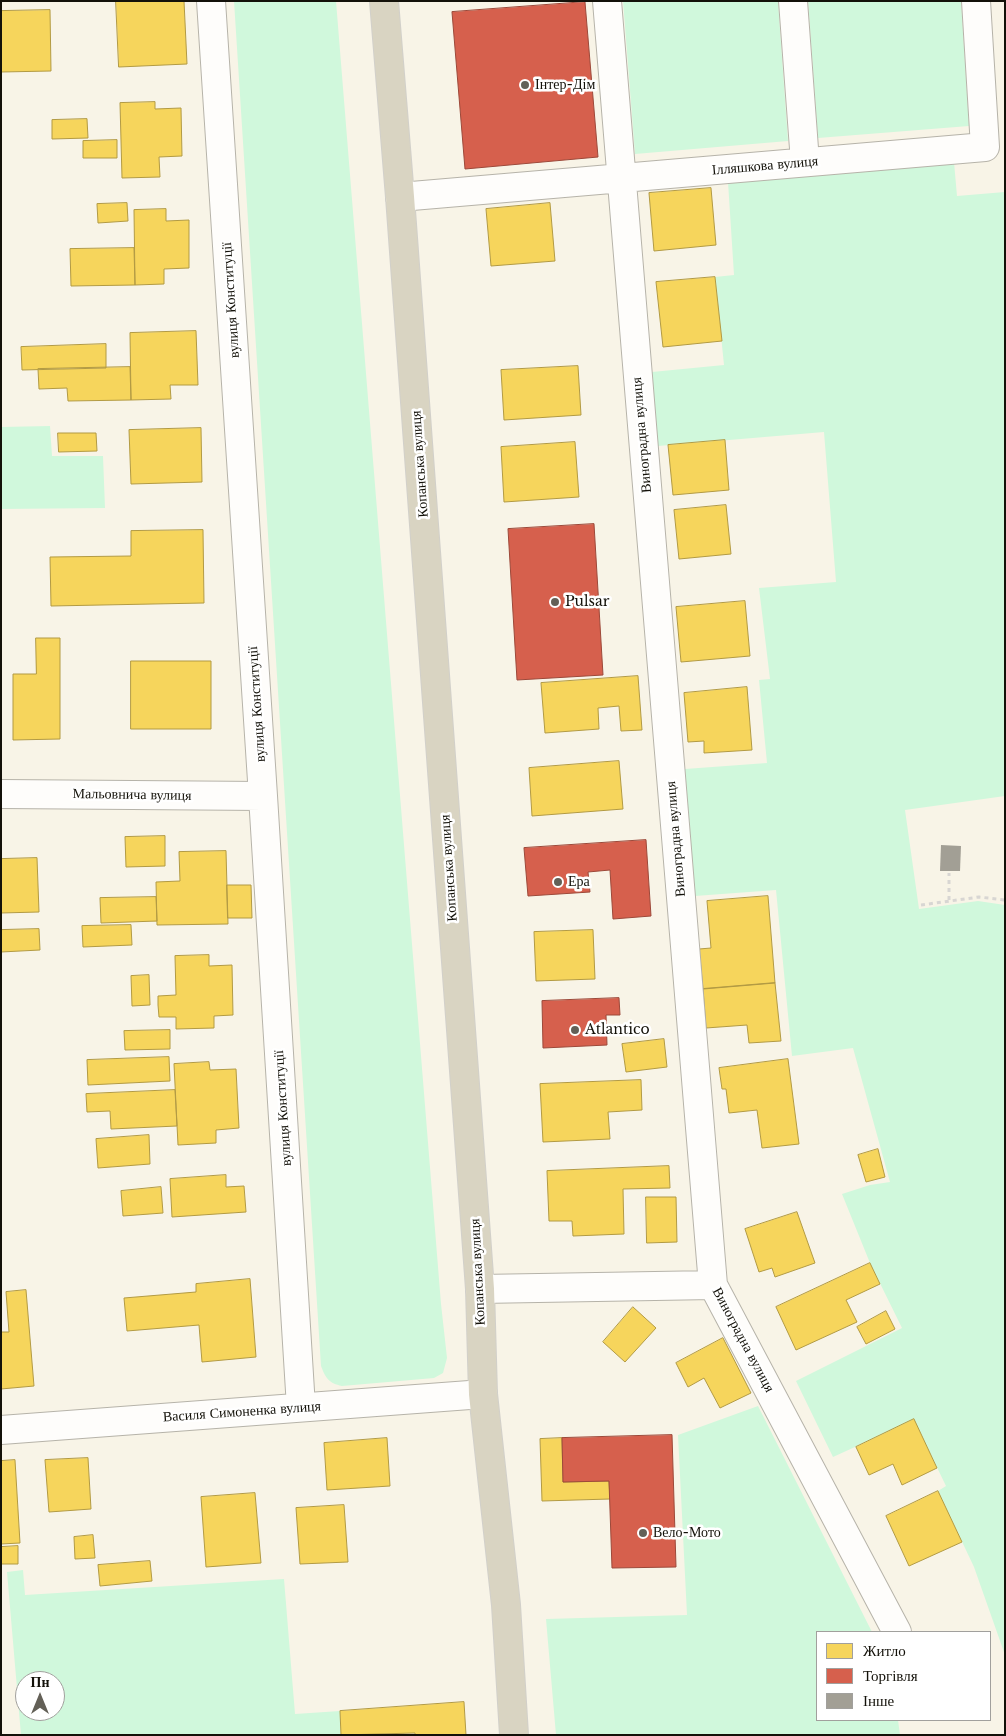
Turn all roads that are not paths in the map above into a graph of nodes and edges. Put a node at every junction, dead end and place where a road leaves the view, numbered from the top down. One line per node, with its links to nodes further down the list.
1 (211, 1): 10 (street, вулиця Конституції)
2 (384, 1): 8 (highway, Копанська вулиця)
3 (607, 1): 7 (street, Виноградна вулиця)
4 (793, 1): 6 (street)
5 (976, 1): 6 (street, Ілляшкова вулиця)
6 (805, 162): 7 (street, Ілляшкова вулиця)
7 (621, 178): 8 (street, Ілляшкова вулиця); 11 (street, Виноградна вулиця)
8 (400, 197): 12 (highway, Копанська вулиця)
9 (1, 794): 10 (street, Мальовнича вулиця)
10 (264, 796): 14 (street, вулиця Конституції)
11 (713, 1285): 12 (street); 16 (street, Виноградна вулиця)
12 (480, 1289): 13 (highway, Копанська вулиця)
13 (482, 1394): 14 (street, Василя Симоненка вулиця); 17 (highway, Копанська вулиця)
14 (301, 1407): 15 (street, Василя Симоненка вулиця)
15 (1, 1430)
16 (896, 1631)
17 (514, 1735)

